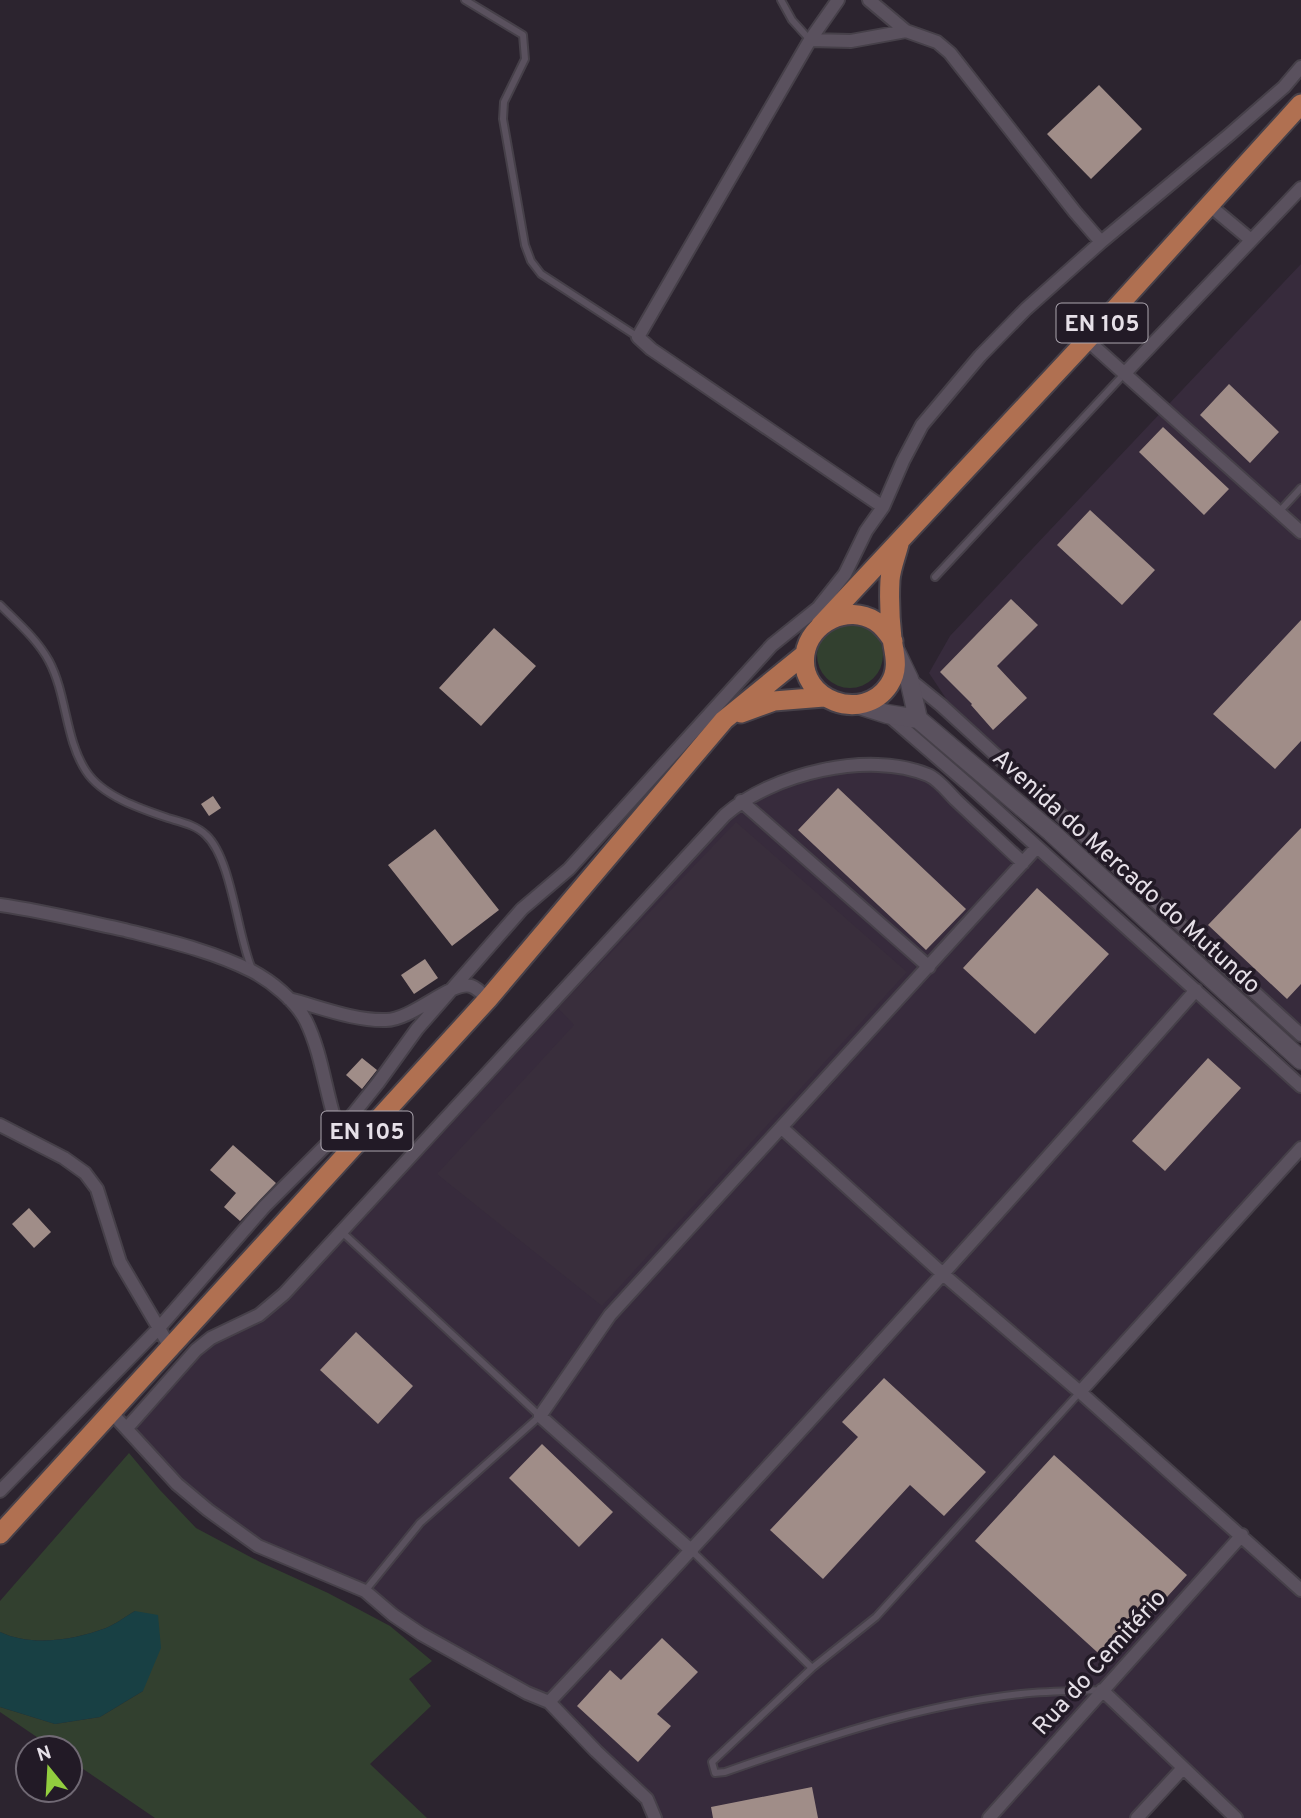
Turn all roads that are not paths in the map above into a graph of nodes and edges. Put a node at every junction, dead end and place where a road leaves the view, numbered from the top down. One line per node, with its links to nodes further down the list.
1 (465, 0): 13 (lane)
2 (781, 0): 6 (lane)
3 (838, 0): 6 (street)
4 (869, 0): 5 (street)
5 (906, 31): 6 (street); 12 (street)
6 (810, 40): 13 (street)
7 (1301, 67): 12 (street)
8 (1301, 104): 10 (main road, EN 105)
9 (1301, 188): 11 (street)
10 (1209, 205): 11 (street); 14 (main road, EN 105)
11 (1251, 240): 15 (street)
12 (1101, 242): 17 (street)
13 (638, 337): 17 (street)
14 (1087, 340): 15 (street); 20 (main road, EN 105)
15 (1125, 373): 18 (street); 21 (lane)
16 (1301, 488): 18 (lane)
17 (883, 507): 38 (street)
18 (1279, 512): 19 (street)
19 (1301, 532)
20 (901, 540): 23 (main road, EN 105); 24 (main road)
21 (935, 577)
22 (0, 605): 37 (lane)
23 (820, 626): 24 (main road); 25 (main road)
24 (894, 646): 26 (main road); 28 (main road)
25 (805, 654): 27 (main road); 31 (main road, EN 105)
26 (909, 679): 30 (main road); 42 (street)
27 (824, 697): 28 (main road); 31 (main road)
28 (859, 705): 29 (main road)
29 (887, 714): 30 (main road); 33 (street)
30 (918, 719): 43 (main road, Avenida do Mercado do Mutundo)
31 (724, 720): 41 (main road, EN 105)
32 (741, 801): 34 (street); 36 (street); 50 (street)
33 (1037, 846): 34 (street); 39 (street)
34 (1023, 863): 36 (street)
35 (0, 905): 37 (street)
36 (929, 967): 46 (street)
37 (253, 971): 40 (street)
38 (454, 988): 40 (street); 41 (street); 47 (street)
39 (1196, 990): 44 (street); 51 (street)
40 (289, 998): 47 (street)
41 (488, 999): 49 (main road, EN 105)
42 (1301, 1035)
43 (1301, 1060)
44 (1301, 1086)
45 (0, 1125): 52 (street)
46 (782, 1128): 51 (street); 56 (street)
47 (338, 1133): 49 (street); 52 (street)
48 (1301, 1148): 54 (street)
49 (348, 1152): 53 (main road, EN 105)
50 (342, 1232): 56 (lane); 57 (street)
51 (944, 1275): 54 (street); 61 (street)
52 (158, 1329): 53 (street); 58 (street)
53 (170, 1347): 55 (main road, EN 105)
54 (1080, 1392): 60 (street); 64 (lane)
55 (111, 1412): 57 (street); 59 (main road, EN 105)
56 (540, 1416): 61 (street); 63 (lane)
57 (127, 1428): 63 (street)
58 (0, 1491)
59 (0, 1534)
60 (1242, 1535): 62 (street); 65 (street, Rua do Cemitério)
61 (692, 1551): 64 (lane); 66 (street)
62 (1301, 1590)
63 (365, 1591): 66 (street)
64 (812, 1668): 65 (lane)
65 (1102, 1690): 67 (street); 69 (street, Rua do Cemitério)
66 (549, 1702): 68 (street)
67 (1182, 1768): 70 (street); 71 (street)
68 (655, 1818)
69 (989, 1818)
70 (1137, 1818)
71 (1237, 1818)

